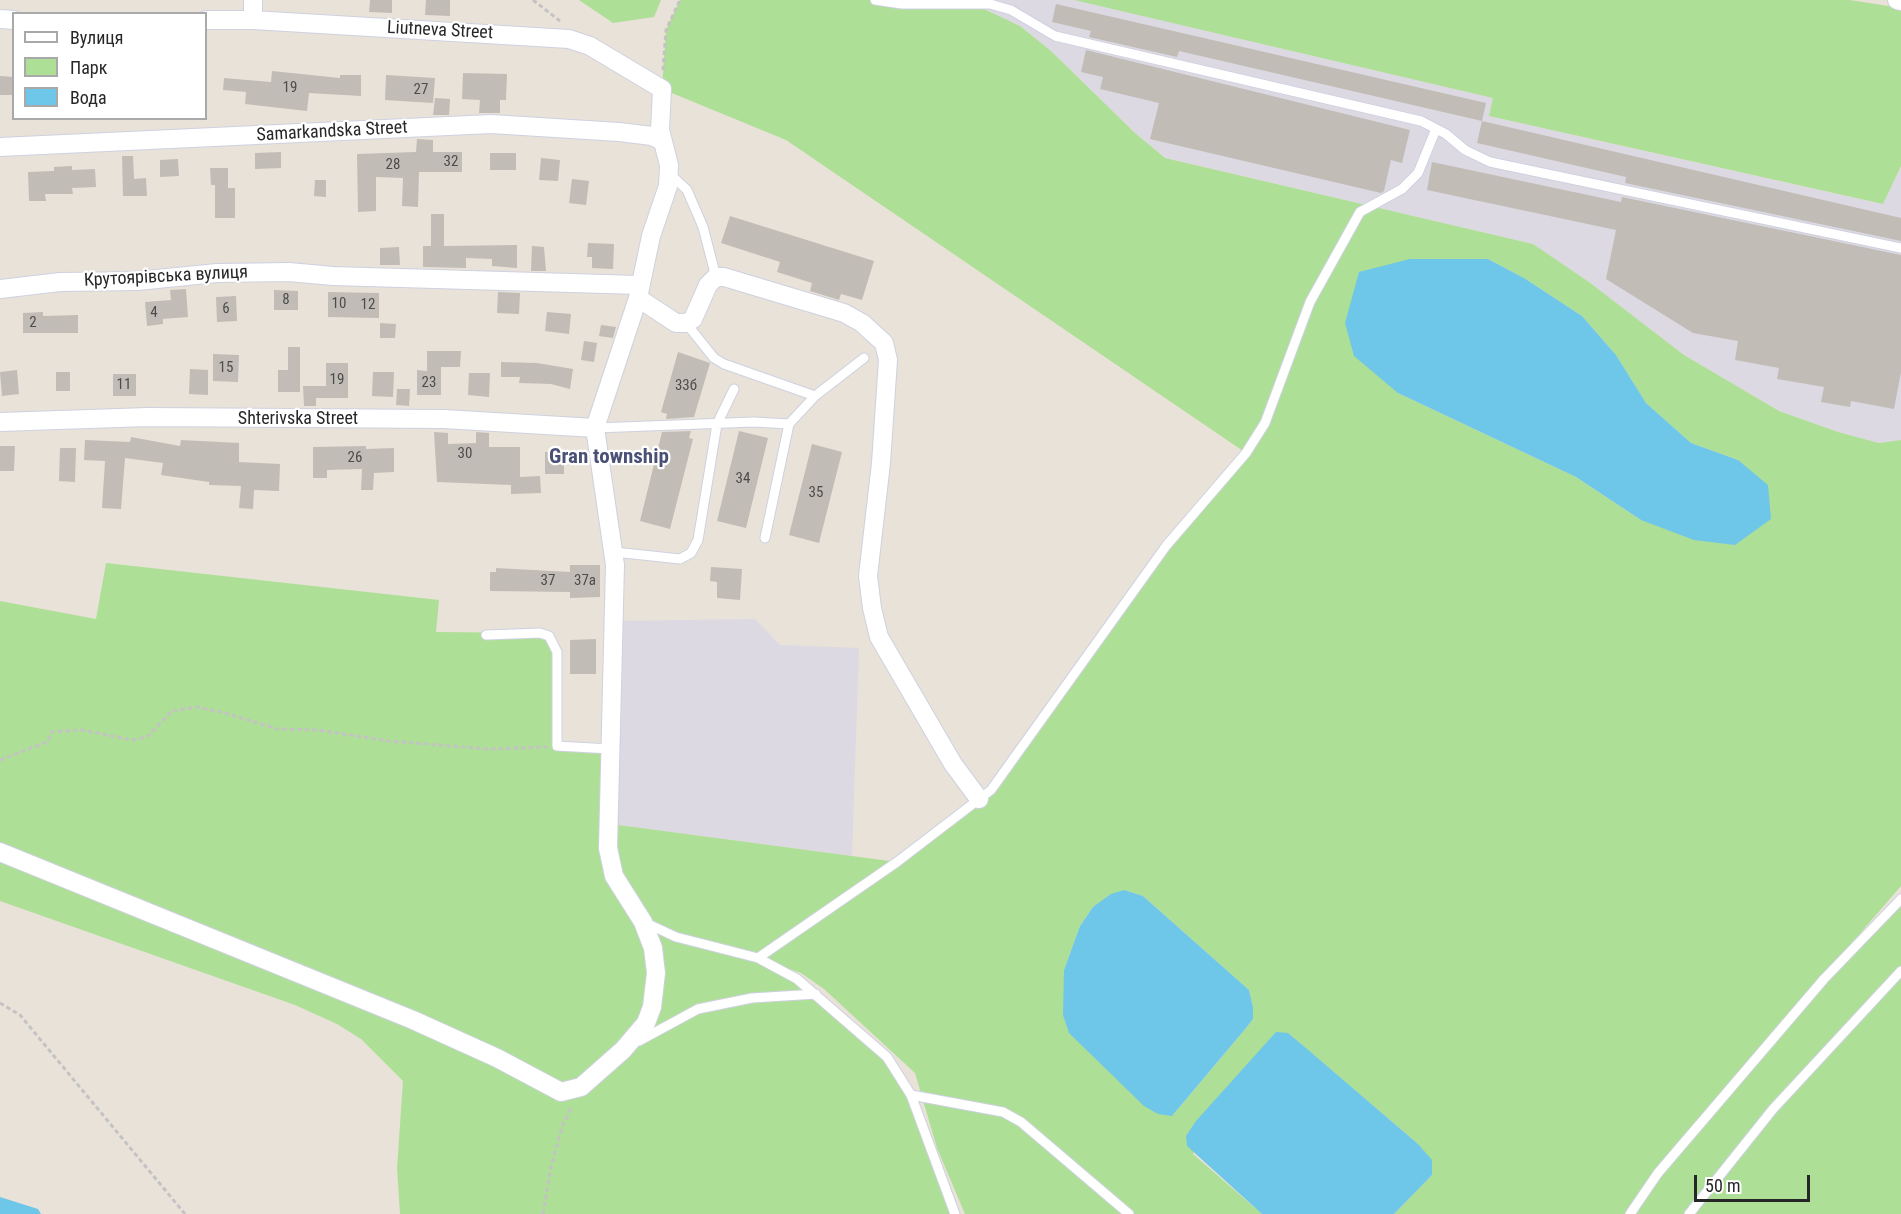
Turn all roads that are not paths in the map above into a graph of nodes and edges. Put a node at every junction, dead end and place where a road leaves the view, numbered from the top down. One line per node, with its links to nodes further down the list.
1 (253, 0): 4 (street)
2 (875, 0): 5 (lane)
3 (207, 20): 4 (street, Liutneva Street)
4 (253, 20): 6 (street, Liutneva Street)
5 (1436, 129): 9 (lane); 25 (lane)
6 (662, 141): 7 (street, Samarkandska Street); 8 (street)
7 (0, 147)
8 (670, 174): 10 (lane); 12 (street)
9 (1901, 248)
10 (716, 277): 13 (street); 25 (street)
11 (0, 289): 12 (street, Крутоярівська вулиця)
12 (638, 292): 13 (street); 20 (street)
13 (686, 323): 16 (lane)
14 (864, 358): 16 (lane)
15 (734, 389): 18 (lane)
16 (815, 396): 19 (lane)
17 (0, 422): 20 (street, Shterivska Street)
18 (717, 424): 19 (lane); 20 (lane); 22 (lane)
19 (789, 424): 21 (lane)
20 (595, 428): 22 (street)
21 (765, 538)
22 (614, 552): 24 (street)
23 (486, 634): 24 (lane)
24 (610, 749): 28 (street)
25 (979, 799): 29 (lane)
26 (0, 852): 32 (street)
27 (1901, 899): 36 (lane)
28 (643, 922): 29 (lane); 32 (street)
29 (758, 958): 31 (lane)
30 (1901, 971): 37 (lane)
31 (816, 994): 32 (lane); 33 (lane)
32 (623, 1050)
33 (911, 1095): 34 (lane); 35 (lane)
34 (955, 1214)
35 (1130, 1214)
36 (1630, 1214)
37 (1689, 1214)

